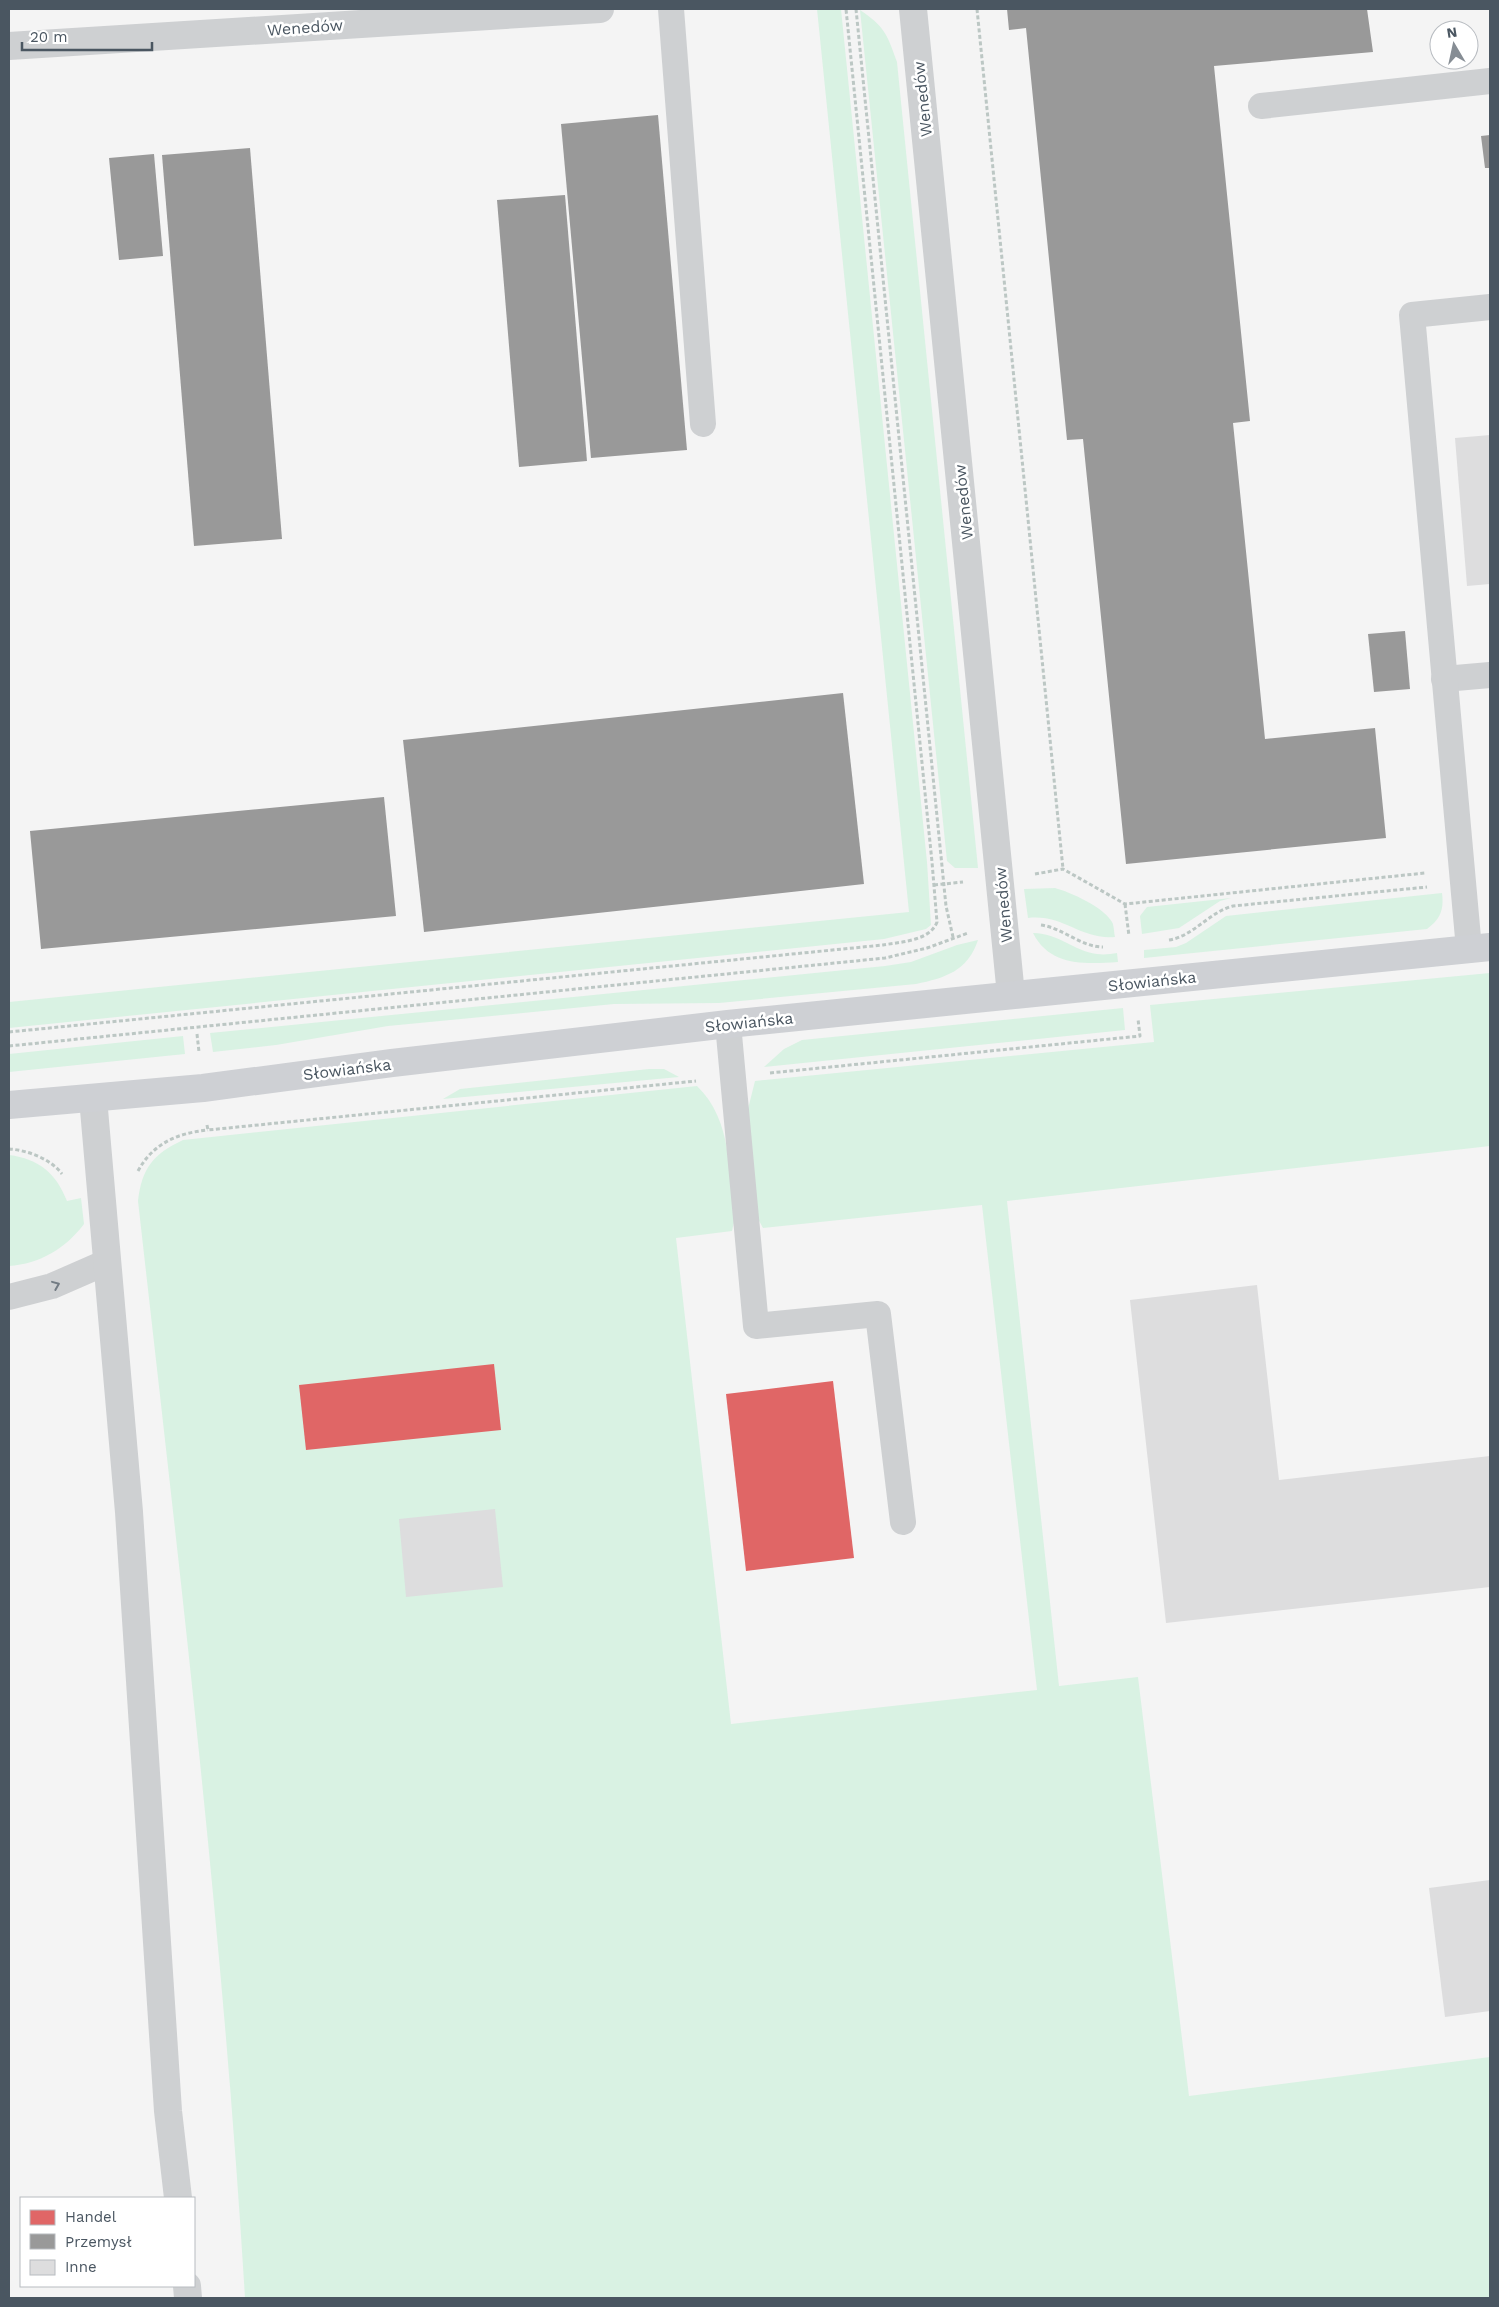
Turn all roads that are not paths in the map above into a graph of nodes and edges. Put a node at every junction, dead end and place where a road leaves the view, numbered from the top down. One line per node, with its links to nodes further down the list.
1 (600, 9): 4 (street, Wenedów)
2 (671, 9): 8 (lane)
3 (913, 9): 12 (street, Wenedów)
4 (9, 46)
5 (1490, 81): 6 (lane)
6 (1261, 106)
7 (1490, 307): 10 (lane)
8 (703, 424)
9 (1490, 675): 10 (lane)
10 (1444, 679): 11 (lane)
11 (1480, 948): 12 (main road, Słowiańska)
12 (1011, 996): 13 (main road, Słowiańska)
13 (728, 1024): 14 (main road, Słowiańska); 18 (lane)
14 (93, 1098): 15 (main road, Słowiańska); 16 (street)
15 (9, 1105)
16 (107, 1262): 17 (lane, one-way to 16); 19 (street)
17 (9, 1297)
18 (903, 1522)
19 (178, 2197)

